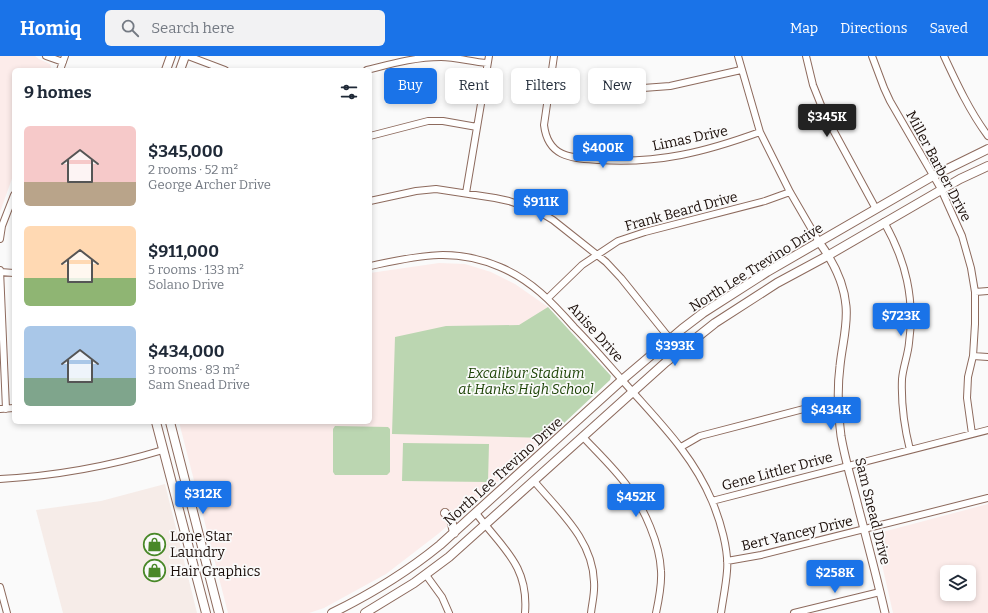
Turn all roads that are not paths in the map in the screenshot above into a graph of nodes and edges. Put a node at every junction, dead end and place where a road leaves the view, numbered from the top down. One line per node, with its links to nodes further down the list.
1 (46, 56): 9 (street)
2 (171, 56): 11 (main road)
3 (187, 56): 12 (main road); 13 (street)
4 (554, 56): 18 (street, Limas Drive)
5 (738, 56): 15 (street, Sam Snead Drive)
6 (806, 56): 29 (street)
7 (872, 56): 23 (street, Miller Barber Drive)
8 (944, 56): 20 (street)
9 (64, 59)
10 (488, 59): 14 (street); 17 (street)
11 (167, 68)
12 (181, 68)
13 (220, 68)
14 (372, 69)
15 (741, 70): 16 (street); 18 (street, Sam Snead Drive)
16 (646, 88)
17 (477, 127): 19 (street); 26 (street)
18 (760, 132): 25 (street, Sam Snead Drive)
19 (372, 135)
20 (988, 136)
21 (988, 149): 23 (main road, North Lee Trevino Drive)
22 (988, 166): 24 (main road, North Lee Trevino Drive)
23 (933, 176): 24 (street, Miller Barber Drive); 29 (main road, North Lee Trevino Drive)
24 (941, 189): 30 (main road, North Lee Trevino Drive); 39 (street, Miller Barber Drive)
25 (790, 192): 32 (street, Sam Snead Drive); 33 (street, Frank Beard Drive)
26 (466, 193): 28 (street); 33 (street)
27 (12, 200): 31 (street)
28 (372, 201)
29 (876, 209): 32 (main road, North Lee Trevino Drive)
30 (884, 222): 34 (main road, North Lee Trevino Drive); 58 (street)
31 (0, 239)
32 (820, 242): 34 (street, Sam Snead Drive); 41 (main road, North Lee Trevino Drive)
33 (596, 254): 40 (street, Frank Beard Drive); 43 (street)
34 (828, 255): 42 (main road, North Lee Trevino Drive); 49 (street, Sam Snead Drive)
35 (372, 266): 40 (street, Anise Drive)
36 (0, 271): 37 (street); 44 (street)
37 (12, 273)
38 (988, 291): 39 (street)
39 (975, 292): 45 (street, Miller Barber Drive)
40 (548, 298): 47 (street, Anise Drive)
41 (712, 307): 42 (main road); 43 (main road, North Lee Trevino Drive)
42 (721, 319): 48 (main road, North Lee Trevino Drive)
43 (670, 339): 47 (main road, North Lee Trevino Drive)
44 (2, 341): 50 (street)
45 (974, 356): 46 (street); 54 (street, Miller Barber Drive)
46 (988, 357)
47 (622, 380): 48 (street, Anise Drive); 65 (main road, North Lee Trevino Drive)
48 (632, 392): 55 (main road, North Lee Trevino Drive); 56 (street, Anise Drive)
49 (838, 400): 56 (street); 59 (street, Sam Snead Drive)
50 (3, 409)
51 (156, 424): 57 (main road)
52 (171, 424): 66 (main road)
53 (988, 430): 54 (street, Gene Littler Drive)
54 (972, 434): 58 (street, Gene Littler Drive)
55 (583, 437): 61 (main road, North Lee Trevino Drive); 85 (street)
56 (681, 447): 63 (street, Anise Drive)
57 (163, 450): 60 (street); 67 (main road)
58 (910, 450): 59 (street, Gene Littler Drive)
59 (848, 465): 63 (street, Gene Littler Drive); 69 (street, Sam Snead Drive)
60 (0, 479)
61 (534, 481): 68 (main road, North Lee Trevino Drive); 84 (street)
62 (988, 498): 69 (street, Bert Yancey Drive)
63 (712, 501): 71 (street, Anise Drive)
64 (445, 513): 70 (main road)
65 (476, 513): 68 (street); 70 (main road, North Lee Trevino Drive)
66 (194, 517): 67 (main road); 79 (main road)
67 (181, 520): 78 (main road)
68 (485, 525): 72 (main road, North Lee Trevino Drive); 83 (street)
69 (865, 529): 71 (street, Bert Yancey Drive); 75 (street, Sam Snead Drive)
70 (454, 533): 74 (main road, North Lee Trevino Drive)
71 (728, 561): 86 (street, Anise Drive)
72 (426, 575): 76 (main road, North Lee Trevino Drive); 82 (street)
73 (0, 587): 77 (street)
74 (379, 588): 76 (main road); 80 (main road, North Lee Trevino Drive)
75 (880, 592): 87 (street); 88 (street, Sam Snead Drive)
76 (388, 600): 81 (main road, North Lee Trevino Drive)
77 (7, 613)
78 (206, 613)
79 (219, 613)
80 (332, 613)
81 (365, 613)
82 (449, 613)
83 (525, 613)
84 (591, 613)
85 (656, 613)
86 (721, 613)
87 (794, 613)
88 (885, 613)

